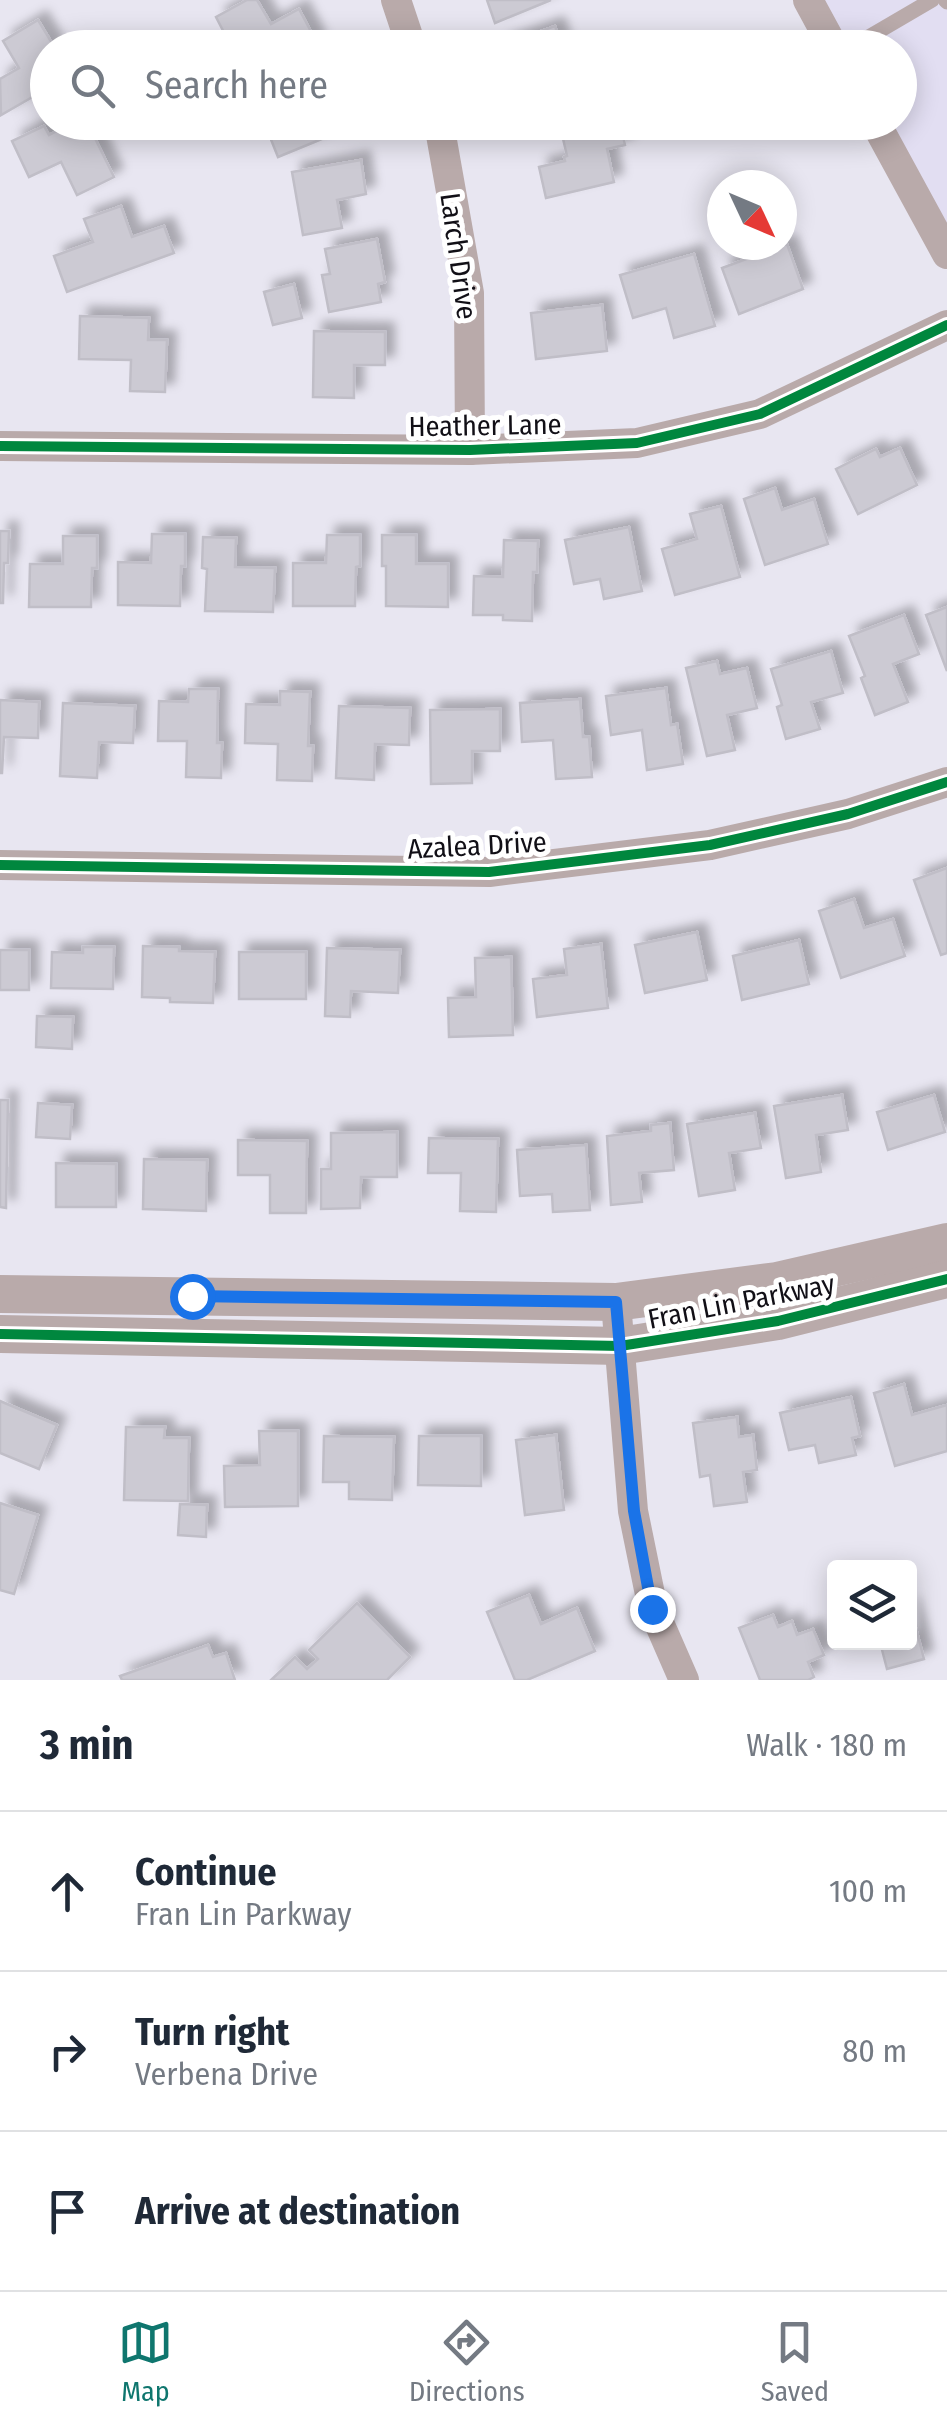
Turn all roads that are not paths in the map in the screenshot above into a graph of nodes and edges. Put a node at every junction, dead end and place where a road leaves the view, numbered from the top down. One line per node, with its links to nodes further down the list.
1 (396, 0): 4 (street)
2 (808, 0): 5 (street)
3 (932, 0): 6 (lane)
4 (406, 30)
5 (824, 30)
6 (881, 30)
7 (442, 140): 12 (street, Larch Drive)
8 (885, 140): 9 (street)
9 (947, 254)
10 (947, 325): 12 (street, Heather Lane)
11 (0, 446): 12 (street, Heather Lane)
12 (470, 450)
13 (947, 782): 14 (street, Azalea Drive)
14 (0, 865)
15 (947, 1242): 18 (street, Fran Lin Parkway)
16 (947, 1278): 20 (street, Fran Lin Parkway)
17 (0, 1294): 18 (street, Fran Lin Parkway)
18 (616, 1302): 20 (street)
19 (0, 1334): 20 (street, Fran Lin Parkway)
20 (620, 1346): 21 (street)
21 (684, 1680)

